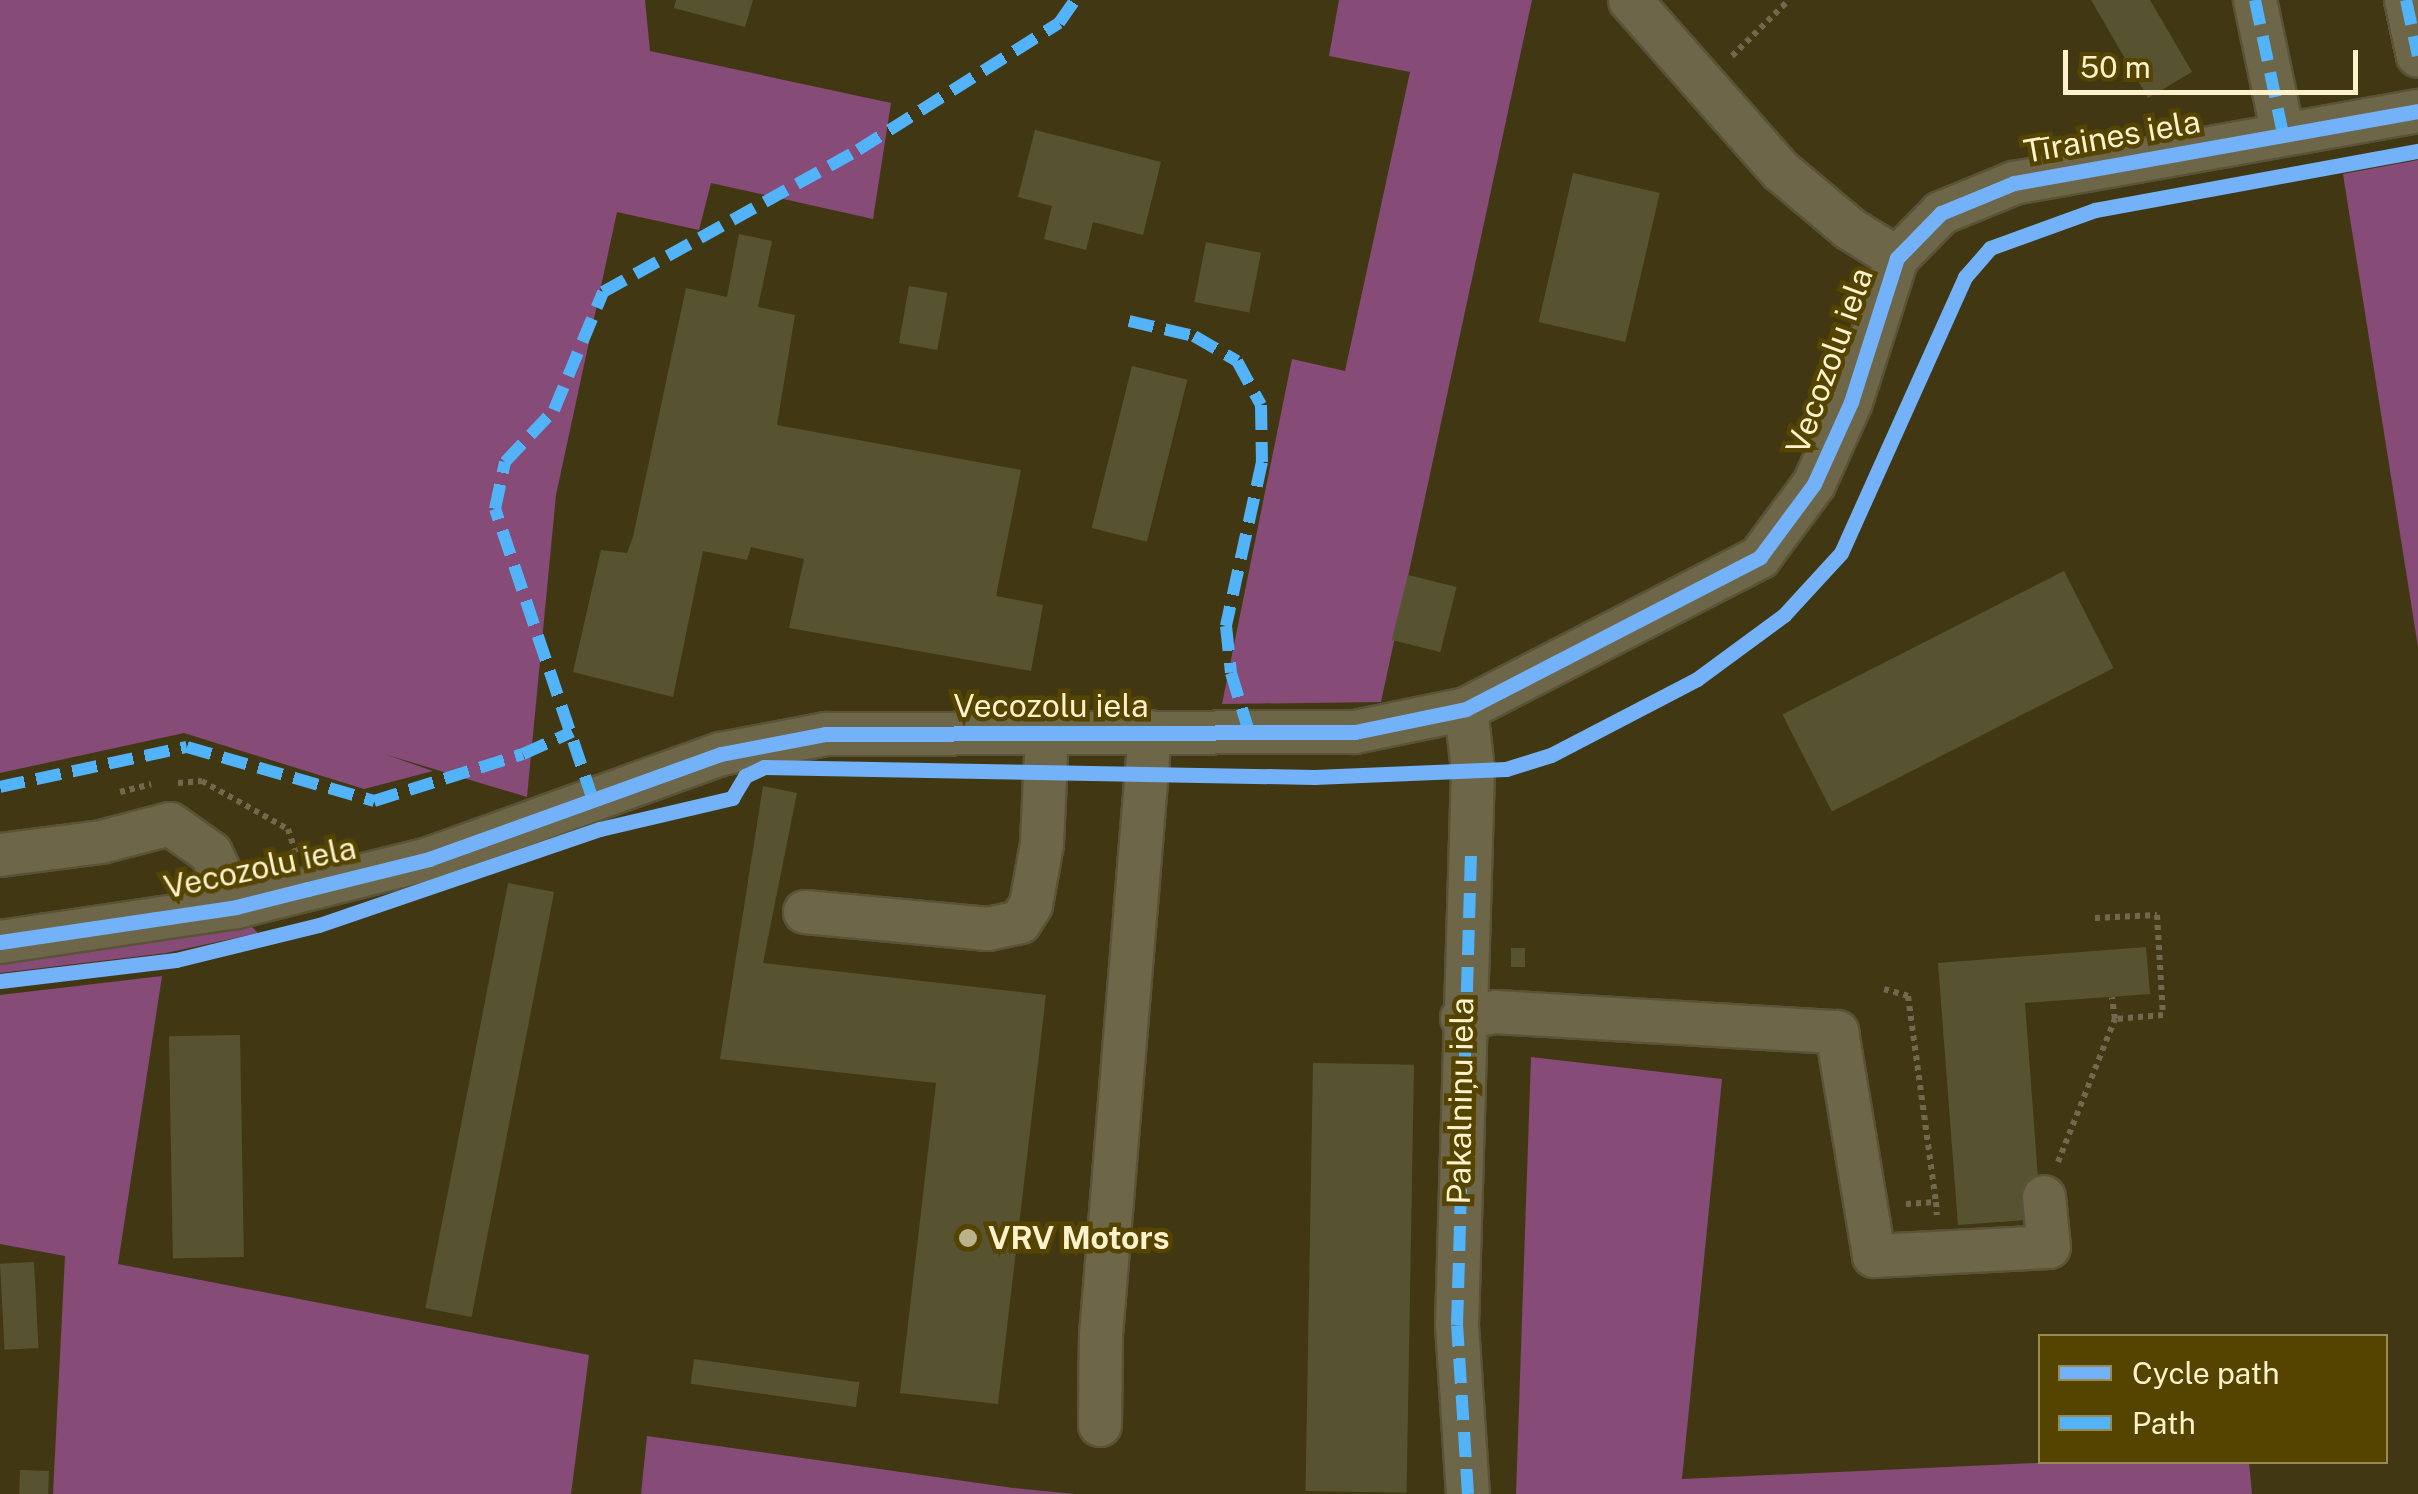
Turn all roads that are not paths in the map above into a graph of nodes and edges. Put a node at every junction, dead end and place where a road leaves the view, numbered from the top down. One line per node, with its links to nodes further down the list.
1 (1630, 0): 7 (street)
2 (2255, 0): 6 (street)
3 (2406, 0): 4 (street)
4 (2418, 56)
5 (2418, 110): 6 (street, Tīraines iela)
6 (2284, 134): 7 (street, Tīraines iela)
7 (1897, 258): 8 (street, Vecozolu iela)
8 (1466, 709): 9 (street, Vecozolu iela); 15 (street, Pakalniņu iela)
9 (1150, 732): 10 (street, Vecozolu iela); 17 (street)
10 (1046, 733): 12 (street, Vecozolu iela); 13 (street)
11 (0, 854): 12 (street)
12 (236, 907): 14 (street, Vecozolu iela)
13 (805, 912)
14 (0, 942)
15 (1462, 1018): 16 (street); 18 (street, Pakalniņu iela)
16 (2044, 1197)
17 (1100, 1424)
18 (1468, 1494)

